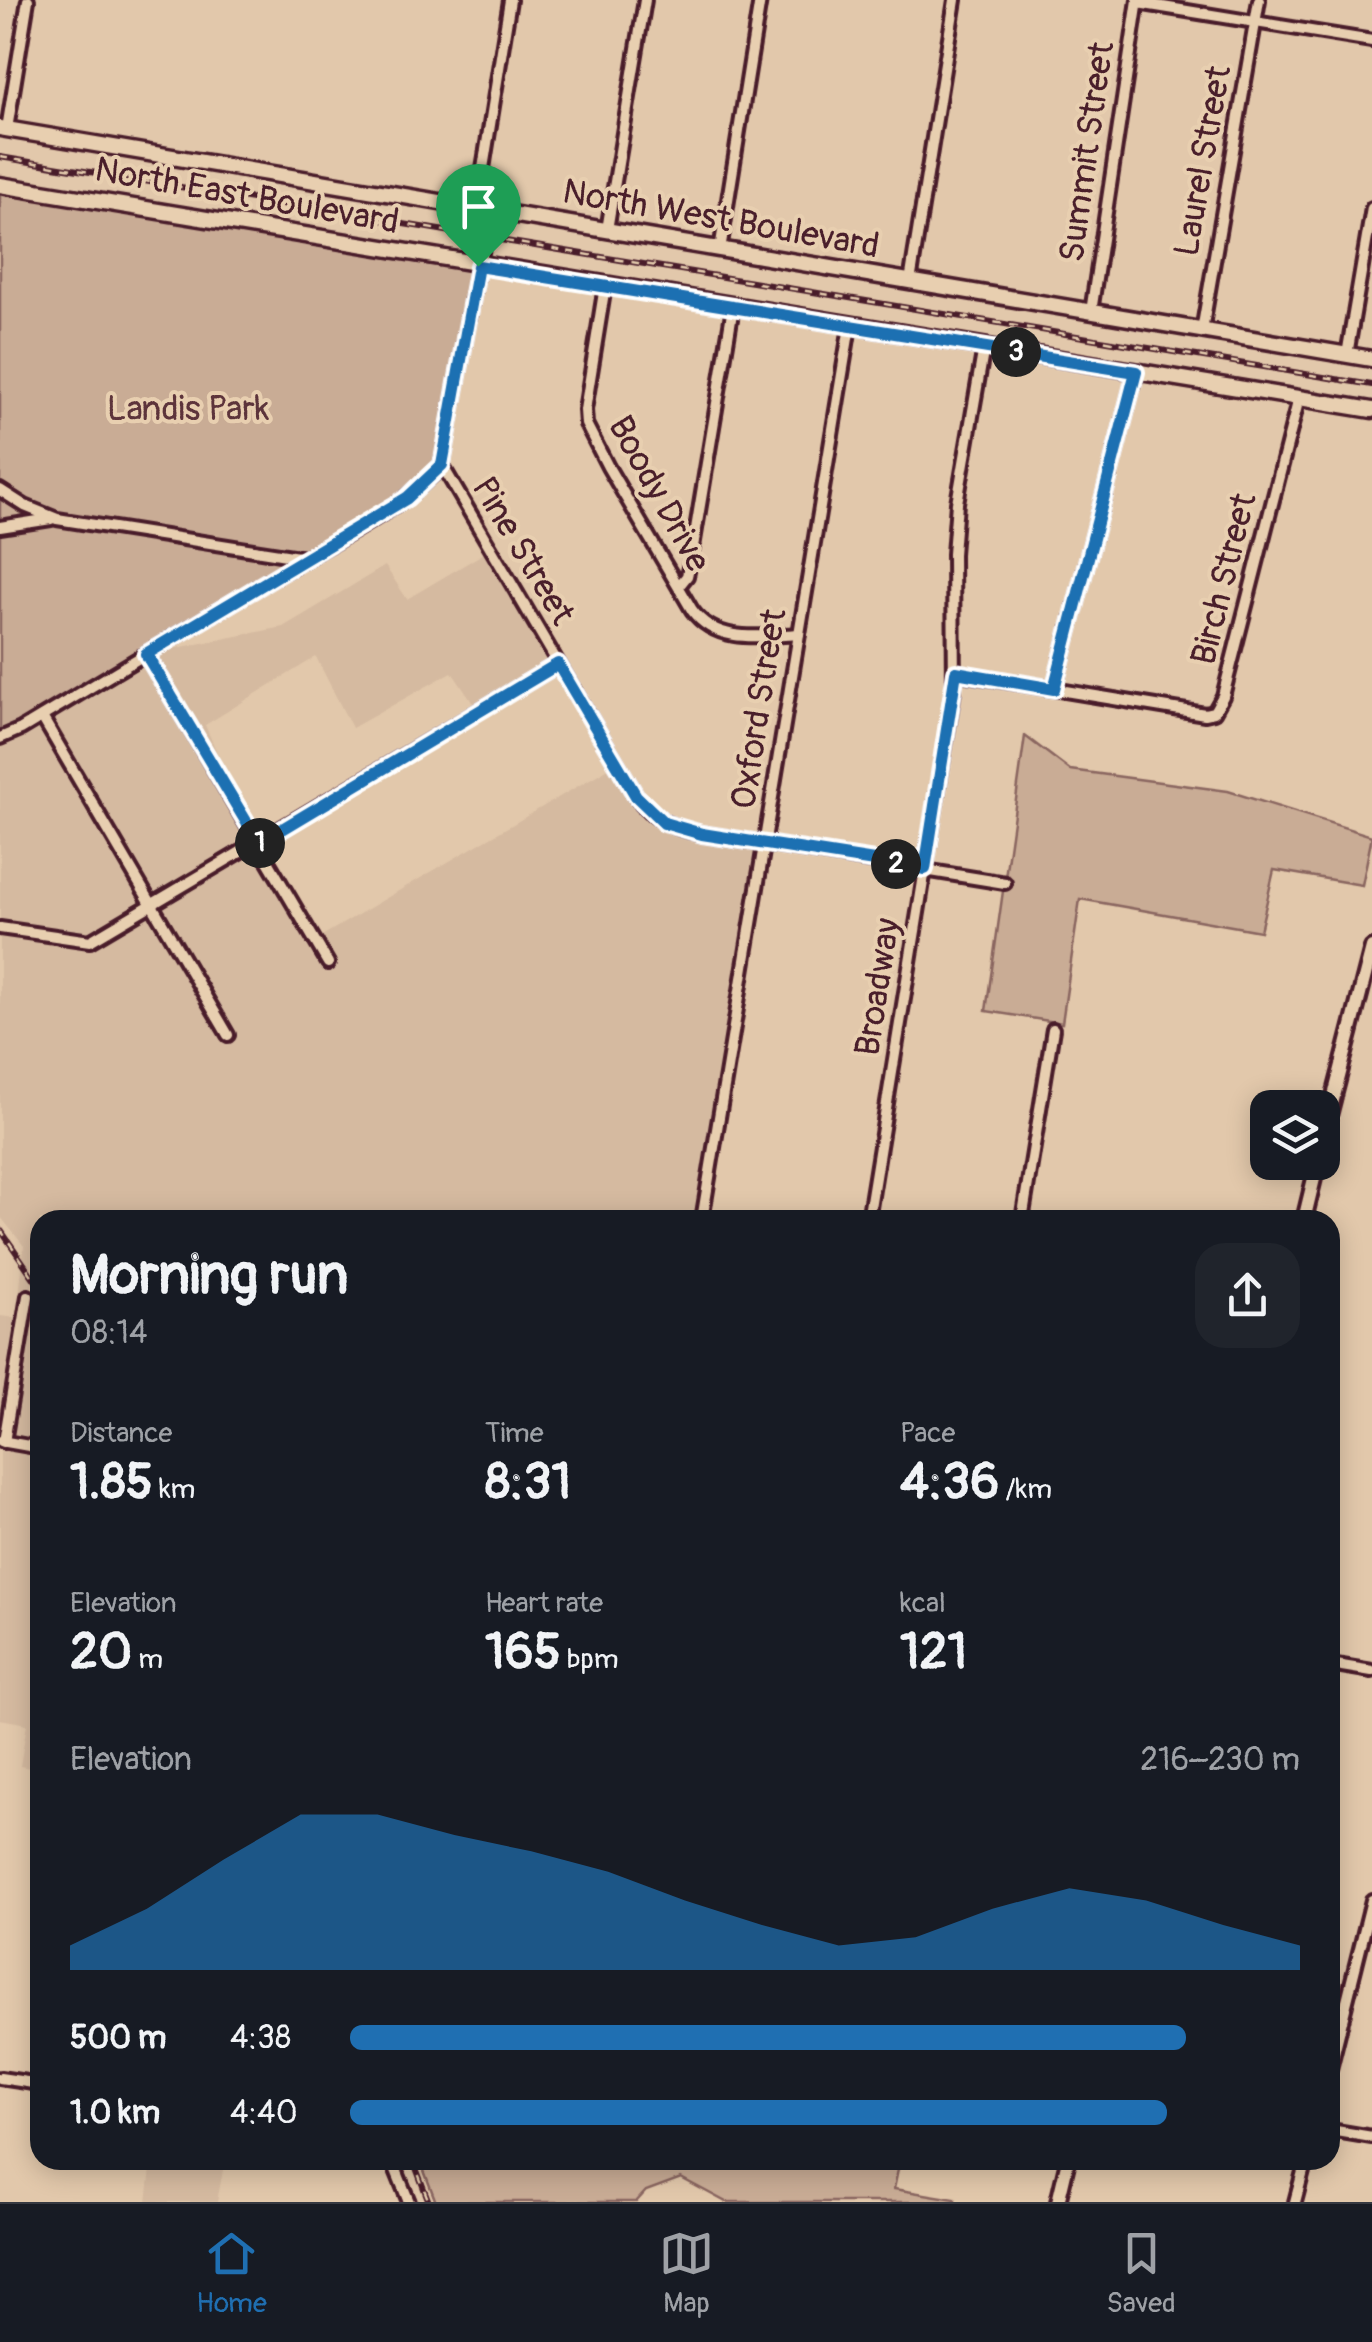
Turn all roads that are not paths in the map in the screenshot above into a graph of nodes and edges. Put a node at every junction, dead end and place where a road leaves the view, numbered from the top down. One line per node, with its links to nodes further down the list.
1 (28, 0): 10 (street)
2 (510, 0): 13 (street)
3 (645, 0): 14 (street)
4 (760, 0): 15 (street)
5 (955, 0): 17 (street)
6 (1258, 0): 8 (street, Laurel Street)
7 (1138, 1): 8 (street); 20 (street, Summit Street)
8 (1255, 21): 9 (street); 22 (street, Laurel Street)
9 (1372, 41)
10 (4, 129): 13 (main road, North West Boulevard)
11 (0, 185): 16 (main road, North East Boulevard)
12 (1372, 208): 24 (street)
13 (484, 209): 14 (main road, North West Boulevard); 16 (main road)
14 (606, 230): 15 (main road, North West Boulevard)
15 (720, 250): 17 (main road, North West Boulevard)
16 (478, 266): 18 (main road, North East Boulevard); 29 (street)
17 (910, 282): 20 (main road, North West Boulevard)
18 (605, 286): 19 (main road, North East Boulevard); 34 (street, Boody Drive)
19 (733, 307): 21 (main road, North East Boulevard); 34 (street)
20 (1091, 312): 22 (main road, North West Boulevard)
21 (850, 326): 23 (main road, North East Boulevard); 35 (street, Oxford Street)
22 (1202, 331): 24 (main road, North West Boulevard)
23 (984, 347): 26 (main road, North East Boulevard); 38 (street, Broadway)
24 (1347, 355): 25 (main road, North West Boulevard)
25 (1372, 359)
26 (1136, 372): 27 (main road, North East Boulevard); 39 (street)
27 (1299, 398): 28 (main road, North East Boulevard); 39 (street, Birch Street)
28 (1372, 410)
29 (442, 465): 33 (street); 37 (street, Pine Street)
30 (0, 490): 31 (street)
31 (57, 519): 32 (street); 33 (street)
32 (0, 527)
33 (306, 558): 36 (street)
34 (678, 586): 35 (street, Boody Drive)
35 (800, 634): 43 (street, Oxford Street)
36 (146, 654): 40 (street); 42 (street)
37 (558, 664): 42 (street); 43 (street, Pine Street)
38 (956, 672): 39 (street, Birch Street); 44 (street, Broadway)
39 (1054, 689)
40 (42, 716): 41 (street); 46 (street)
41 (0, 738)
42 (259, 843): 46 (street); 49 (street)
43 (765, 844): 44 (street, Pine Street); 54 (street, Oxford Street)
44 (925, 869): 45 (street, Pine Street); 55 (street, Broadway)
45 (1006, 883)
46 (152, 905): 47 (street); 51 (street)
47 (0, 928)
48 (1372, 948): 52 (street)
49 (328, 962)
50 (1053, 1030): 56 (street)
51 (228, 1035)
52 (1336, 1090)
53 (1314, 1180): 57 (street)
54 (704, 1210)
55 (870, 1210)
56 (1024, 1210)
57 (1306, 1210)
58 (28, 1296): 59 (street)
59 (2, 1441): 60 (street)
60 (30, 1446)
61 (1340, 1666): 62 (street)
62 (1372, 1671)
63 (1372, 1900): 64 (street)
64 (1340, 2028)
65 (0, 2078): 66 (street)
66 (30, 2082)
67 (1340, 2131): 68 (street)
68 (1372, 2136)
69 (396, 2170): 72 (street)
70 (1066, 2170): 73 (street)
71 (1304, 2170): 74 (street)
72 (409, 2202)
73 (1058, 2202)
74 (1296, 2202)

